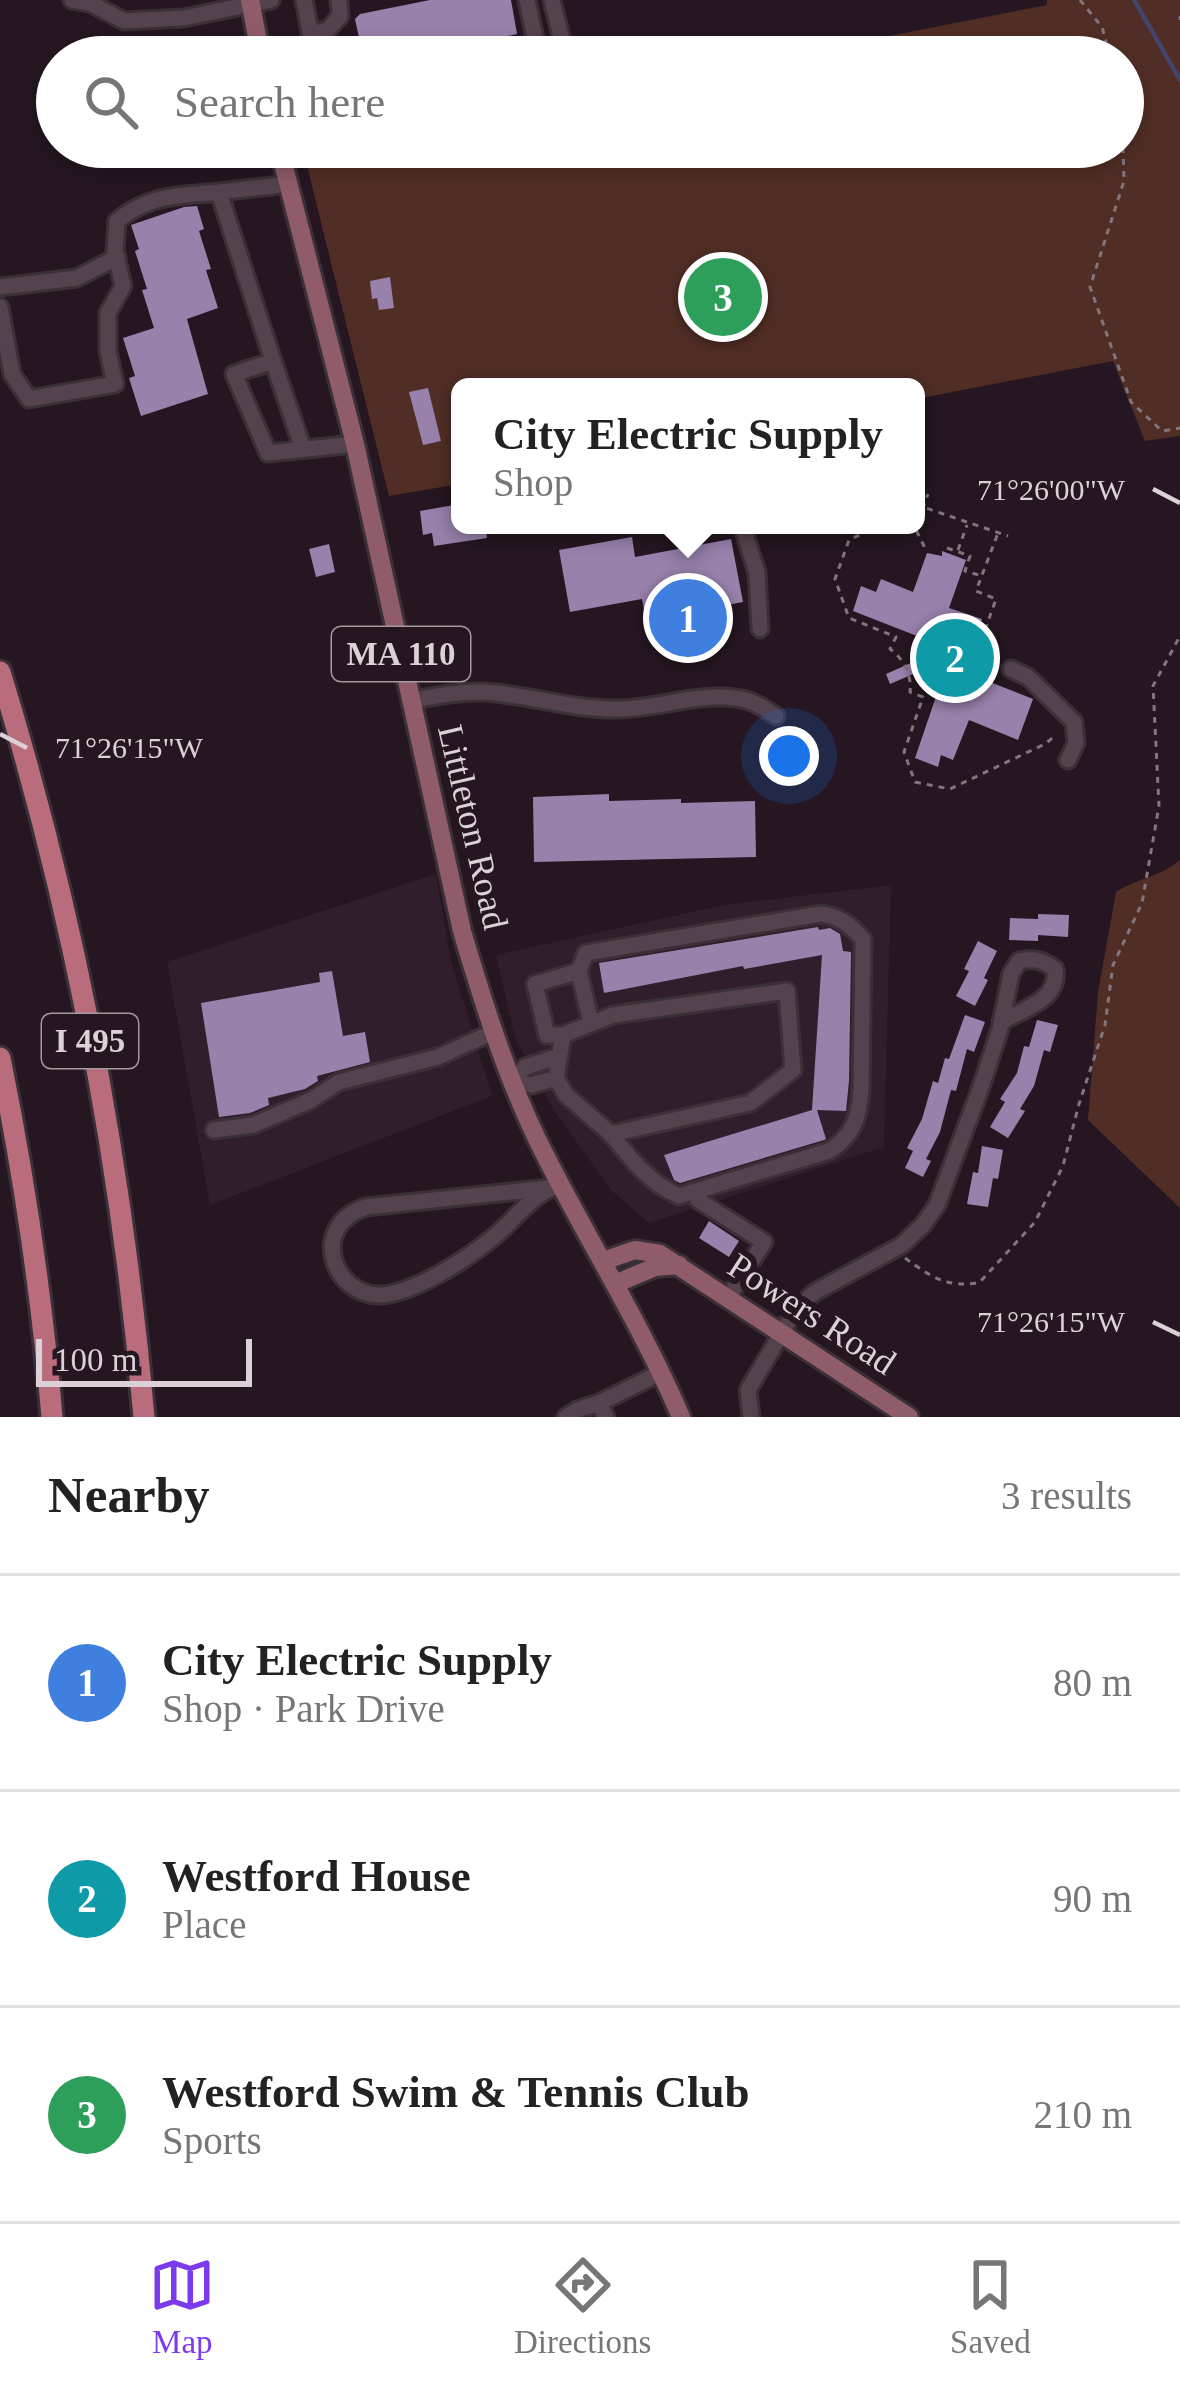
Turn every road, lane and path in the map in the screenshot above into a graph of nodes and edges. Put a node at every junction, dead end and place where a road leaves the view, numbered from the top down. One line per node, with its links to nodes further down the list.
1 (72, 0): 9 (street)
2 (271, 0): 8 (street)
3 (304, 0): 10 (street)
4 (339, 0): 10 (street)
5 (526, 0): 12 (street)
6 (552, 0): 13 (street)
7 (1080, 0): 14 (path)
8 (250, 2): 9 (street); 11 (main road)
9 (190, 8)
10 (310, 34)
11 (257, 36)
12 (534, 36)
13 (561, 36)
14 (1105, 36)
15 (285, 168): 17 (main road, Littleton Road / MA 110)
16 (1124, 168): 23 (path)
17 (289, 184): 18 (street); 24 (main road, Littleton Road / MA 110)
18 (219, 192): 19 (street); 22 (street)
19 (117, 257): 20 (street); 21 (street)
20 (0, 287)
21 (0, 307)
22 (272, 361): 25 (street); 25 (street)
23 (1180, 428)
24 (355, 444): 25 (street); 44 (main road, Littleton Road / MA 110)
25 (303, 449)
26 (928, 494): 27 (path)
27 (925, 504)
28 (925, 508): 29 (path)
29 (968, 523): 30 (path); 37 (path)
30 (998, 533): 34 (path); 38 (path)
31 (745, 534): 39 (street)
32 (862, 534): 46 (path)
33 (918, 534): 36 (path)
34 (1008, 536)
35 (947, 548): 37 (path)
36 (926, 550)
37 (957, 551): 38 (path)
38 (982, 576): 40 (path)
39 (760, 628)
40 (985, 630)
41 (1180, 636): 61 (path)
42 (1011, 669): 47 (street)
43 (0, 672): 70 (highway, I 495)
44 (411, 701): 45 (street); 51 (main road, Littleton Road / MA 110)
45 (776, 716)
46 (1056, 735)
47 (1068, 760)
48 (579, 971): 50 (street); 52 (street); 58 (street)
49 (1001, 1022): 61 (street)
50 (591, 1023): 52 (street); 58 (street)
51 (494, 1032): 56 (main road, Littleton Road / MA 110); 57 (street)
52 (563, 1035): 53 (street)
53 (560, 1056): 55 (street); 56 (street)
54 (0, 1058): 69 (highway, I 495)
55 (556, 1078): 56 (street); 58 (street)
56 (513, 1081): 59 (main road, Littleton Road / MA 110)
57 (214, 1130)
58 (610, 1134)
59 (556, 1186): 59 (street); 62 (main road, Littleton Road / MA 110)
60 (698, 1200): 65 (street)
61 (895, 1250): 66 (street)
62 (603, 1261): 63 (main road, Powers Road); 64 (main road, Littleton Road / MA 110)
63 (679, 1265): 64 (main road, Powers Road); 65 (main road, Powers Road)
64 (615, 1283): 67 (main road, Littleton Road / MA 110)
65 (728, 1298): 66 (main road, Powers Road)
66 (782, 1333): 73 (street); 74 (main road, Powers Road)
67 (660, 1373): 68 (street); 72 (main road, Littleton Road / MA 110)
68 (603, 1410): 71 (street)
69 (52, 1417)
70 (144, 1417)
71 (566, 1417)
72 (681, 1417)
73 (751, 1417)
74 (909, 1417)

